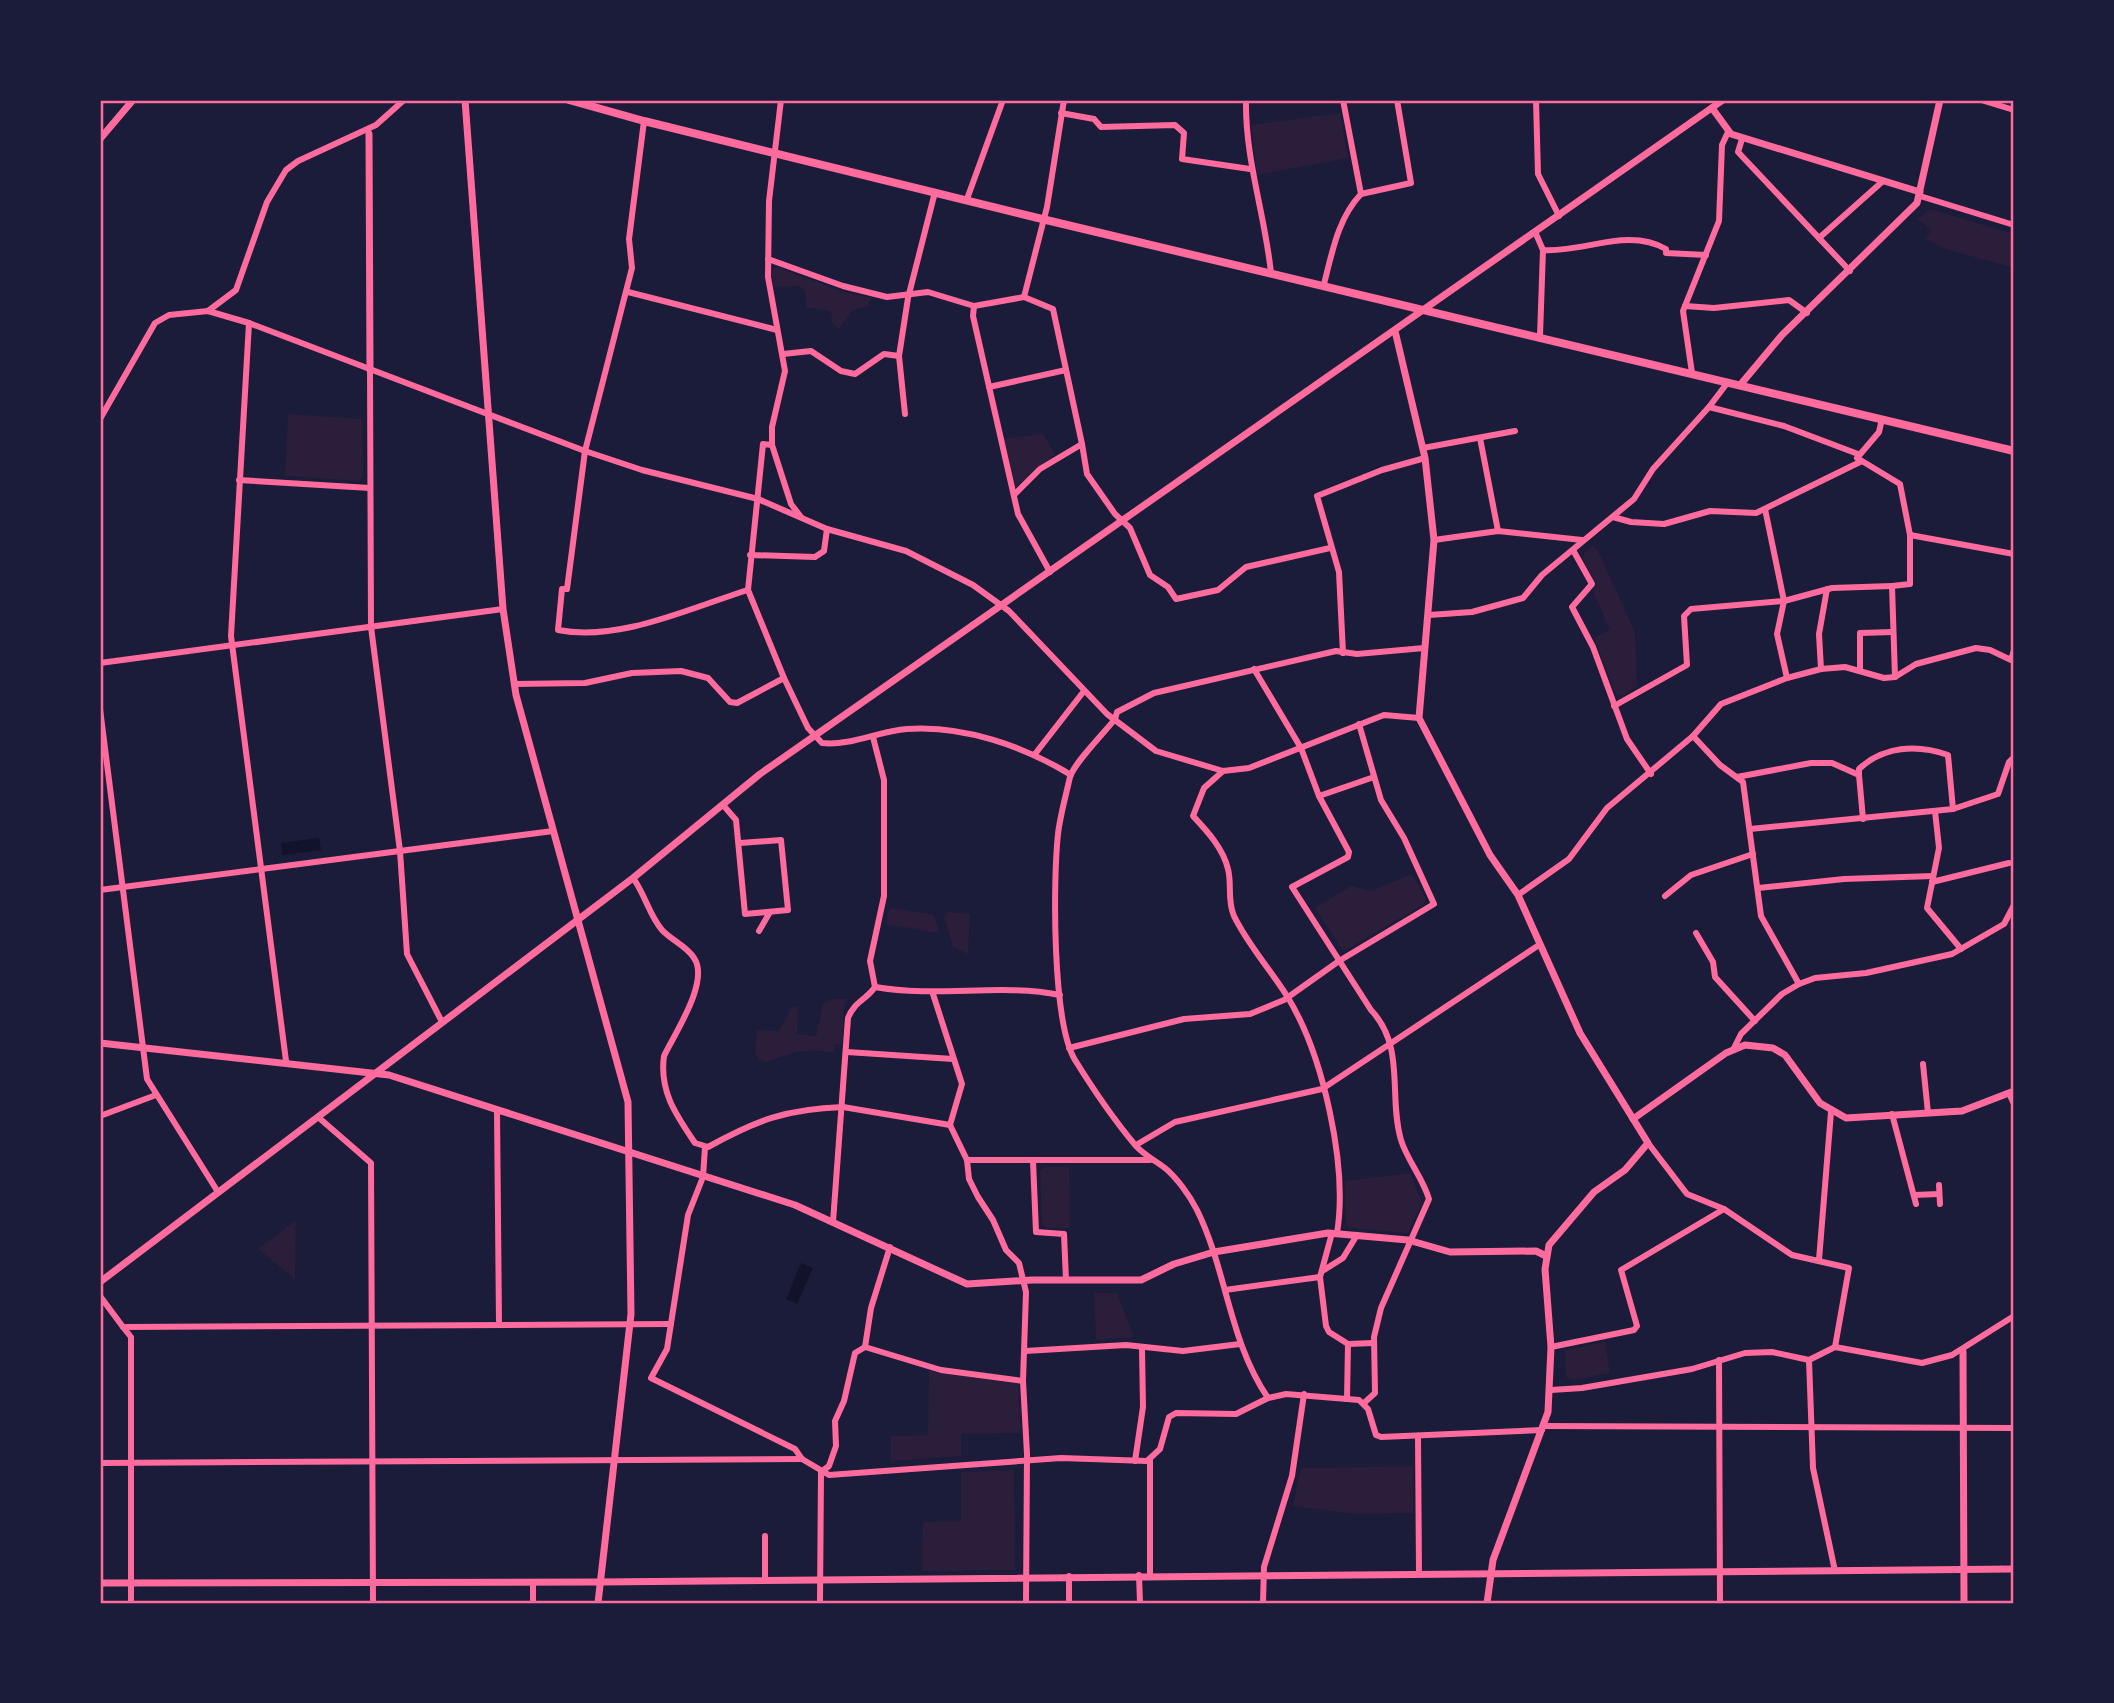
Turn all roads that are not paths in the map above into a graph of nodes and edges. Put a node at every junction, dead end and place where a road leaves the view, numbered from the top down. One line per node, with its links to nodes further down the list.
1 (133, 100): 22 (street)
2 (404, 100): 20 (street)
3 (465, 100): 63 (street)
4 (569, 100): 15 (main road)
5 (781, 100): 24 (street)
6 (1003, 100): 30 (street)
7 (1064, 100): 18 (street)
8 (1246, 100): 25 (street)
9 (1343, 100): 28 (street)
10 (1397, 100): 28 (street)
11 (1536, 100): 31 (street)
12 (1723, 100): 16 (street)
13 (1940, 100): 29 (street)
14 (1981, 100): 17 (street)
15 (590, 103): 19 (main road)
16 (1712, 108): 21 (street); 31 (street)
17 (2014, 110)
18 (1061, 113): 25 (street); 32 (street)
19 (644, 121): 24 (main road); 42 (street)
20 (368, 131): 48 (street); 56 (street)
21 (1728, 132): 23 (street); 37 (street)
22 (101, 136)
23 (1742, 139): 26 (street); 35 (street)
24 (775, 153): 27 (main road); 38 (street)
25 (1250, 169): 40 (street)
26 (1883, 181): 29 (street); 35 (street)
27 (934, 192): 30 (main road); 43 (street)
28 (1361, 194): 41 (street)
29 (1920, 194): 33 (street); 39 (street)
30 (967, 199): 32 (main road)
31 (1559, 216): 34 (street)
32 (1042, 219): 40 (main road); 44 (street)
33 (2014, 225)
34 (1535, 234): 36 (street); 47 (street)
35 (1819, 238): 39 (street)
36 (1543, 250): 37 (street); 53 (street)
37 (1706, 255): 46 (street)
38 (768, 260): 43 (street); 51 (street)
39 (1850, 271): 49 (street)
40 (1271, 273): 41 (main road)
41 (1324, 284): 47 (main road)
42 (628, 292): 51 (street); 72 (street)
43 (910, 292): 45 (street); 55 (street)
44 (1024, 297): 45 (street); 57 (street)
45 (974, 306): 61 (street)
46 (1685, 306): 49 (street); 58 (street)
47 (1425, 309): 52 (street); 53 (main road)
48 (208, 311): 50 (street); 65 (street)
49 (1807, 313): 60 (street)
50 (249, 323): 56 (street); 77 (street)
51 (777, 330): 54 (street)
52 (1395, 331): 71 (street); 84 (street)
53 (1540, 337): 58 (main road)
54 (783, 354): 55 (street); 69 (street)
55 (899, 356): 64 (street)
56 (370, 370): 63 (street); 78 (street)
57 (1066, 370): 61 (street); 70 (street)
58 (1692, 373): 59 (main road)
59 (1728, 382): 60 (main road); 62 (street)
60 (1741, 384): 66 (main road)
61 (989, 387): 79 (street)
62 (1709, 408): 74 (street); 82 (street)
63 (488, 414): 72 (street); 100 (street)
64 (905, 414)
65 (100, 419)
66 (1882, 419): 73 (main road); 74 (street)
67 (1515, 431): 68 (street)
68 (1480, 438): 71 (street); 86 (street)
69 (772, 444): 80 (street); 83 (street)
70 (1082, 444): 79 (street); 84 (street)
71 (1423, 448): 75 (street)
72 (585, 451): 80 (street); 97 (street)
73 (2014, 451)
74 (1858, 454): 76 (street)
75 (1425, 458): 88 (street); 90 (street)
76 (1860, 462): 81 (street); 87 (street)
77 (239, 480): 78 (street); 104 (street)
78 (370, 488): 102 (street)
79 (1014, 495): 94 (street)
80 (758, 499): 83 (street); 93 (street)
81 (1765, 509): 82 (street); 98 (street)
82 (1613, 517): 89 (street)
83 (803, 519): 85 (street)
84 (1123, 521): 90 (street); 94 (street)
85 (827, 529): 93 (street); 99 (street)
86 (1498, 531): 88 (street); 89 (street)
87 (1910, 535): 92 (street); 95 (street)
88 (1434, 540): 101 (street)
89 (1582, 540): 91 (street)
90 (1330, 548): 107 (street)
91 (1573, 550): 101 (street); 117 (street)
92 (2014, 554)
93 (750, 555): 97 (street)
94 (1050, 572): 99 (street)
95 (1892, 586): 96 (street); 103 (street)
96 (1827, 589): 98 (street); 110 (street)
97 (748, 590): 113 (street)
98 (1784, 601): 114 (street); 117 (street)
99 (1001, 606): 116 (street); 123 (street)
100 (503, 609): 102 (street); 115 (street)
101 (1429, 615): 105 (street)
102 (371, 627): 104 (street); 142 (street)
103 (1893, 632): 111 (street); 112 (street)
104 (232, 645): 108 (street); 145 (street)
105 (1424, 648): 107 (street); 119 (street)
106 (2014, 650): 112 (street)
107 (1343, 653): 109 (street)
108 (100, 663)
109 (1254, 669): 120 (street); 125 (street)
110 (1821, 669): 111 (street); 114 (street)
111 (1860, 671): 112 (street)
112 (1895, 677)
113 (784, 678): 115 (street); 123 (street)
114 (1787, 678): 122 (street)
115 (513, 684): 140 (street)
116 (1084, 691): 120 (street); 126 (street)
117 (1614, 706): 129 (street)
118 (100, 709): 148 (street)
119 (1419, 718): 121 (street); 151 (street)
120 (1115, 719): 128 (street); 130 (street)
121 (1359, 724): 125 (street); 132 (street)
122 (1693, 736): 129 (street); 133 (street)
123 (815, 737): 124 (street); 135 (street)
124 (873, 737): 126 (street); 162 (street)
125 (1301, 748): 128 (street); 134 (street)
126 (1035, 754): 130 (street)
127 (2014, 757): 136 (street)
128 (1223, 771): 165 (street)
129 (1651, 774): 151 (street)
130 (1070, 775): 164 (street)
131 (1859, 775): 133 (street); 136 (street); 138 (street)
132 (1374, 777): 134 (street); 160 (street)
133 (1737, 777): 139 (street)
134 (1319, 796): 160 (street)
135 (723, 806): 141 (street); 146 (street)
136 (1953, 808): 137 (street)
137 (1935, 811): 138 (street); 147 (street)
138 (1863, 818): 139 (street)
139 (1750, 829): 143 (street)
140 (553, 831): 142 (street); 155 (street)
141 (740, 843): 154 (street); 154 (street)
142 (400, 851): 145 (street); 167 (street)
143 (1753, 854): 149 (street); 152 (street)
144 (2009, 863): 147 (street)
145 (262, 869): 148 (street); 175 (street)
146 (633, 878): 155 (street); 193 (street)
147 (1932, 879): 149 (street); 159 (street)
148 (124, 887): 150 (street); 170 (street)
149 (1758, 888): 161 (street)
150 (100, 890)
151 (1518, 895): 158 (street)
152 (1665, 896)
153 (2014, 905): 159 (street)
154 (769, 912): 156 (street)
155 (577, 919): 167 (street); 194 (street)
156 (759, 931)
157 (1696, 933): 166 (street)
158 (1539, 944): 169 (street); 189 (street)
159 (1961, 949): 161 (street)
160 (1339, 961): 165 (street); 169 (street)
161 (1799, 984): 166 (street)
162 (875, 987): 163 (street); 173 (street)
163 (933, 994): 164 (street); 174 (street)
164 (1060, 995): 171 (street)
165 (1287, 996): 171 (street); 178 (street)
166 (1755, 1021): 172 (street)
167 (442, 1022): 177 (street)
168 (100, 1043): 170 (street)
169 (1389, 1043): 178 (street); 209 (street)
170 (144, 1048): 175 (street); 180 (street)
171 (1069, 1048): 192 (street)
172 (1734, 1048): 184 (street); 189 (street)
173 (847, 1052): 174 (street); 182 (street)
174 (953, 1059): 190 (street)
175 (286, 1061): 177 (street)
176 (1923, 1063): 185 (street)
177 (376, 1072): 183 (street); 188 (street)
178 (1322, 1088): 192 (street); 207 (street)
179 (2012, 1092): 181 (street); 185 (street)
180 (156, 1095): 187 (street); 200 (street)
181 (2014, 1104)
182 (843, 1107): 190 (street); 193 (street); 206 (street)
183 (496, 1110): 194 (street); 221 (street)
184 (1831, 1112): 186 (street); 213 (street)
185 (1928, 1113): 186 (street)
186 (1892, 1114): 202 (street)
187 (100, 1116)
188 (318, 1116): 200 (street); 224 (street)
189 (1633, 1119): 191 (street)
190 (950, 1125): 195 (street)
191 (1648, 1143): 205 (street); 212 (street)
192 (1136, 1145): 196 (street)
193 (705, 1147): 198 (street)
194 (630, 1153): 198 (street); 222 (street)
195 (967, 1160): 197 (street); 217 (street)
196 (1150, 1160): 197 (street); 211 (street)
197 (1033, 1161): 215 (street)
198 (703, 1177): 206 (street); 223 (street)
199 (1939, 1185): 201 (street)
200 (218, 1192): 216 (street)
201 (1939, 1194): 202 (street); 204 (street)
202 (1914, 1195): 203 (street)
203 (1916, 1204)
204 (1940, 1204)
205 (1724, 1209): 213 (street); 230 (street)
206 (833, 1222): 210 (street)
207 (1334, 1233): 208 (street); 211 (street); 214 (street)
208 (1357, 1235): 209 (street); 214 (street)
209 (1412, 1241): 212 (street); 226 (street)
210 (890, 1247): 217 (street); 229 (street)
211 (1214, 1252): 215 (street); 218 (street)
212 (1546, 1256): 230 (street)
213 (1819, 1260): 231 (street)
214 (1322, 1273): 218 (street); 228 (street)
215 (1066, 1280): 217 (street)
216 (100, 1282)
217 (1024, 1282): 234 (street)
218 (1225, 1290): 227 (street)
219 (100, 1296): 225 (street)
220 (2014, 1316): 233 (street)
221 (499, 1324): 222 (street); 224 (street)
222 (628, 1324): 223 (street); 251 (street)
223 (671, 1324): 249 (street)
224 (372, 1325): 225 (street); 256 (street)
225 (123, 1327): 255 (street)
226 (1373, 1343): 228 (street); 242 (street)
227 (1240, 1344): 232 (street); 240 (street)
228 (1348, 1344): 241 (street)
229 (865, 1347): 237 (street); 257 (street)
230 (1551, 1347): 238 (street)
231 (1835, 1347): 233 (street); 236 (street)
232 (1142, 1349): 234 (street); 253 (street)
233 (1963, 1350): 246 (street)
234 (1025, 1351): 237 (street)
235 (1719, 1360): 236 (street); 238 (street); 243 (street)
236 (1809, 1360): 245 (street)
237 (1023, 1381): 252 (street)
238 (1550, 1391): 244 (street)
239 (1304, 1394): 240 (street); 241 (street); 264 (street)
240 (1268, 1398): 250 (street)
241 (1347, 1399): 242 (street)
242 (1364, 1403): 248 (street)
243 (1720, 1427): 244 (street); 245 (street); 262 (street)
244 (1543, 1428): 248 (street); 263 (street)
245 (1812, 1428): 246 (street); 261 (street)
246 (1964, 1428): 247 (street); 259 (street)
247 (2014, 1428)
248 (1418, 1436): 265 (street)
249 (802, 1459): 251 (street); 257 (street)
250 (1150, 1460): 253 (street); 267 (street)
251 (614, 1461): 256 (street); 273 (street)
252 (1026, 1461): 253 (street); 257 (street); 269 (street)
253 (1135, 1461)
254 (100, 1463): 255 (street)
255 (129, 1464): 256 (street); 275 (street)
256 (372, 1464): 276 (street)
257 (821, 1472): 270 (street)
258 (765, 1536): 271 (street)
259 (1964, 1569): 260 (street); 261 (street); 288 (street)
260 (2014, 1569)
261 (1835, 1571): 262 (street)
262 (1719, 1572): 263 (street); 287 (street)
263 (1490, 1573): 265 (street); 286 (street)
264 (1263, 1574): 265 (street); 267 (street); 285 (street)
265 (1419, 1574)
266 (1139, 1575): 267 (street); 268 (street); 284 (street)
267 (1150, 1575)
268 (1069, 1576): 269 (street); 283 (street)
269 (1026, 1577): 270 (street); 282 (street)
270 (820, 1579): 271 (street); 281 (street)
271 (765, 1580): 273 (street)
272 (533, 1582): 273 (street); 276 (street); 279 (street)
273 (600, 1582): 280 (street)
274 (100, 1583): 275 (street)
275 (131, 1583): 276 (street); 277 (street)
276 (373, 1583): 278 (street)
277 (131, 1603)
278 (373, 1603)
279 (533, 1603)
280 (598, 1603)
281 (820, 1603)
282 (1026, 1603)
283 (1069, 1603)
284 (1140, 1603)
285 (1263, 1603)
286 (1487, 1603)
287 (1720, 1603)
288 (1964, 1603)

